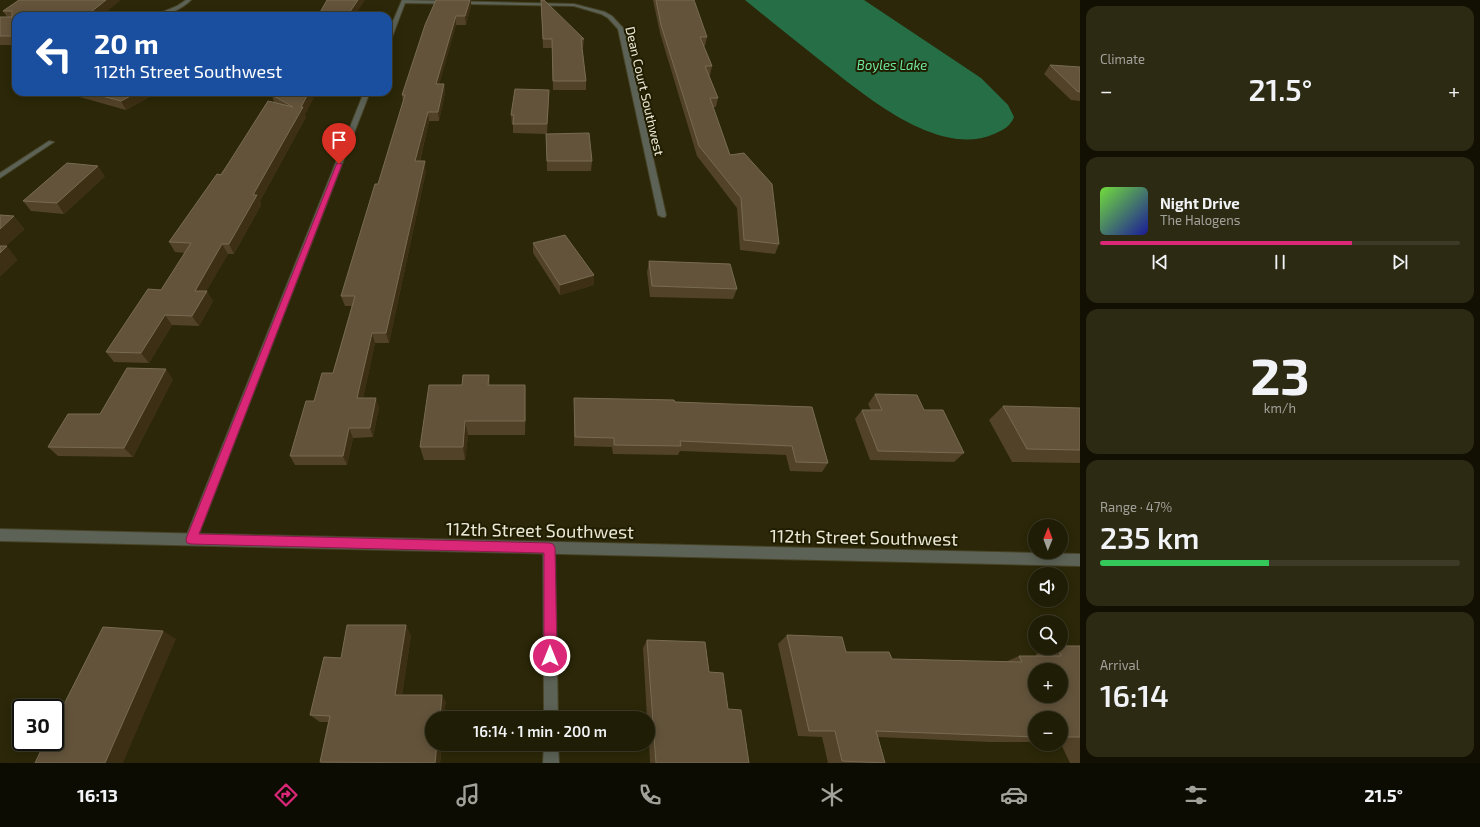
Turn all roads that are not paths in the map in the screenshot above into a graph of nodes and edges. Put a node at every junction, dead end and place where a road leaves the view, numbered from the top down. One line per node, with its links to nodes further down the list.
1 (189, 0): 3 (street)
2 (403, 1): 4 (street); 8 (street, Dean Court Southwest)
3 (166, 12)
4 (392, 30)
5 (365, 96): 10 (street)
6 (51, 142): 7 (street)
7 (0, 176)
8 (662, 215)
9 (0, 536): 10 (street, 112th Street Southwest)
10 (191, 539): 11 (street, 112th Street Southwest)
11 (549, 548): 12 (street, 112th Street Southwest); 13 (street)
12 (1080, 560)
13 (551, 711)
14 (551, 751): 15 (street)
15 (551, 763)

